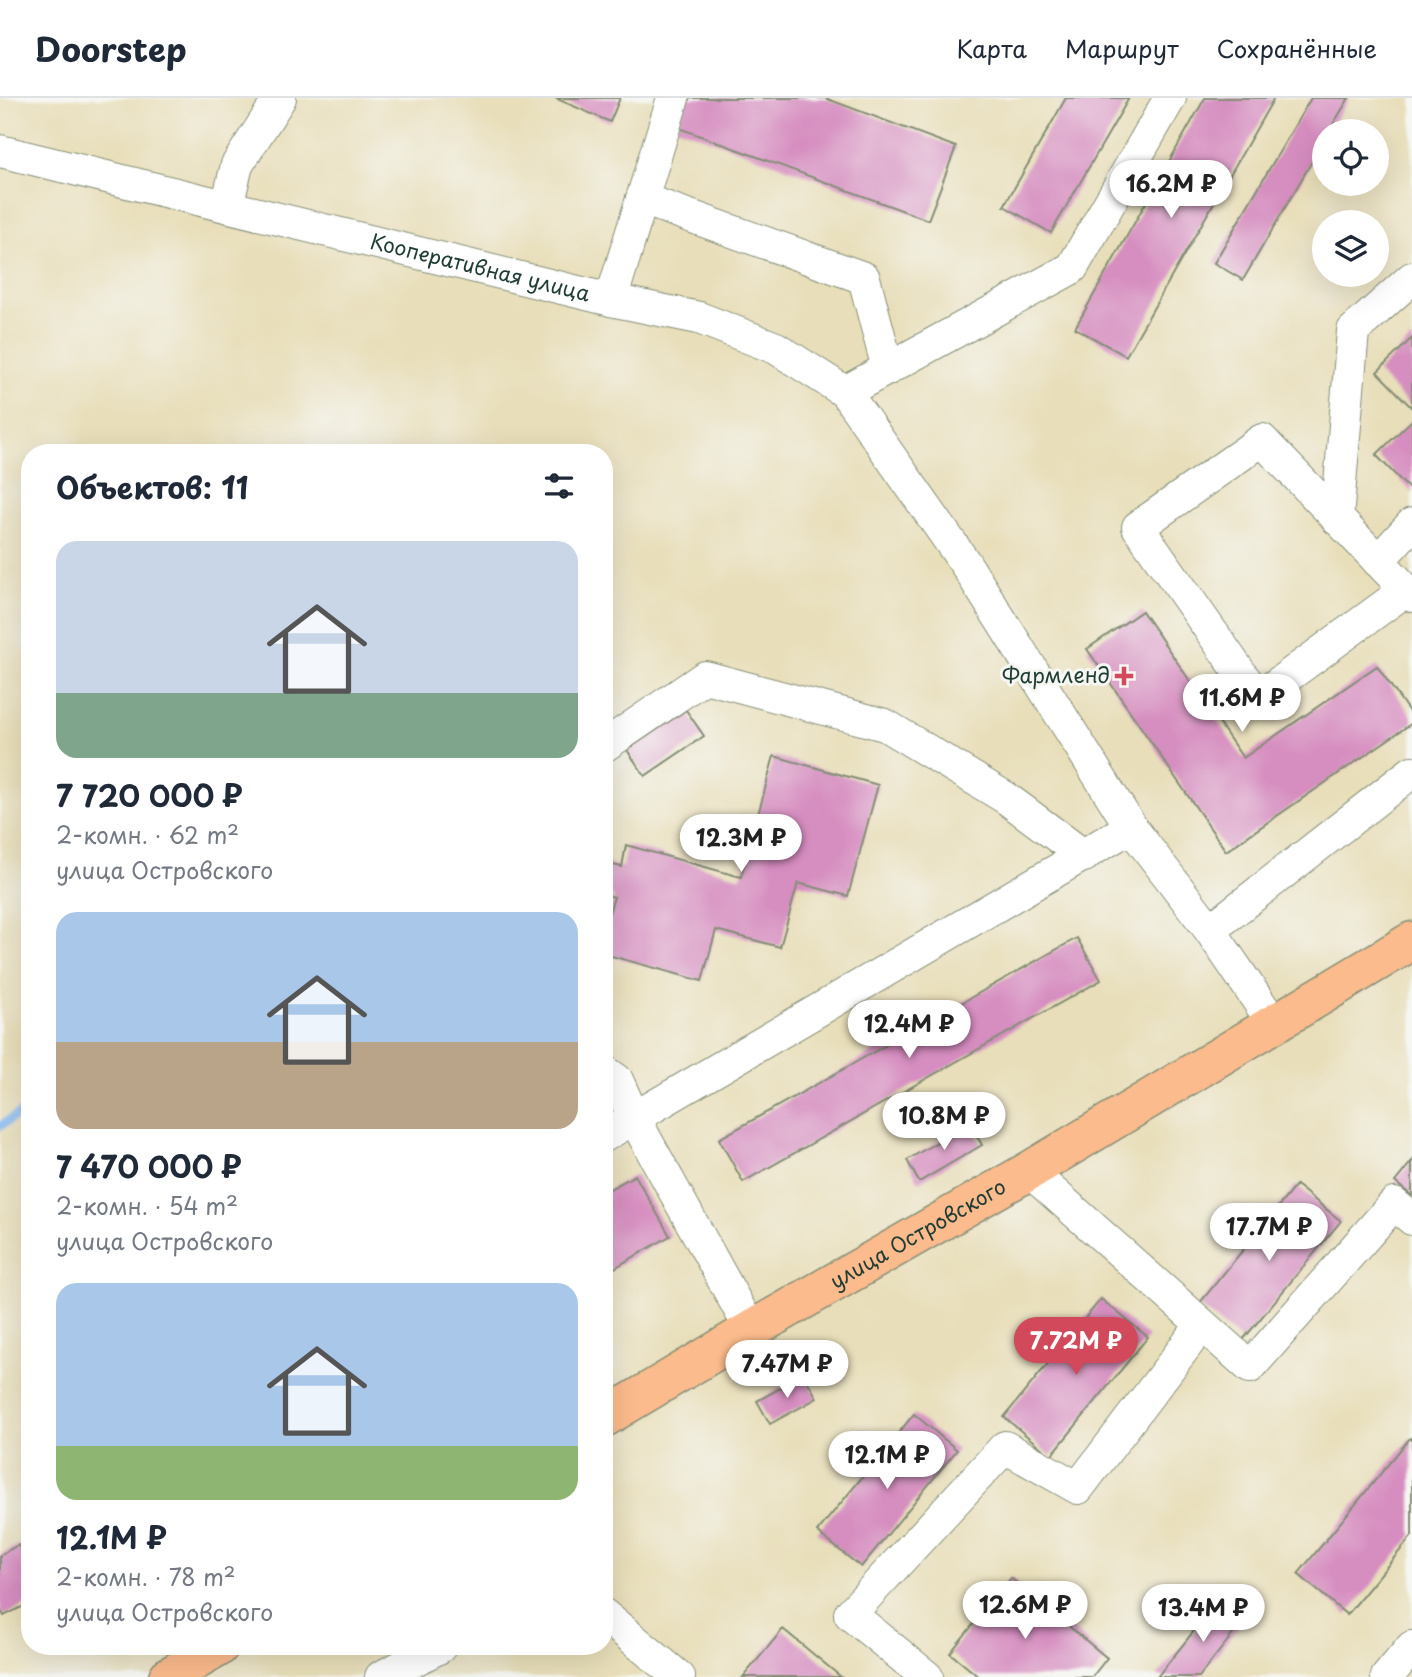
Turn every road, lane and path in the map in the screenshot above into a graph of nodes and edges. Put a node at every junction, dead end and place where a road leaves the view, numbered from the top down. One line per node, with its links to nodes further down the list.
1 (280, 98): 6 (street)
2 (673, 98): 5 (street)
3 (1170, 98): 9 (street)
4 (0, 151): 6 (street, Кооперативная улица)
5 (642, 199): 8 (street); 9 (street)
6 (227, 206): 8 (street, Кооперативная улица)
7 (1412, 278): 11 (street)
8 (611, 300): 10 (street, Кооперативная улица)
9 (888, 369): 10 (street)
10 (845, 392): 17 (street, Кооперативная улица)
11 (1337, 519): 13 (street); 14 (street)
12 (1412, 524): 13 (street)
13 (1378, 561): 14 (street)
14 (1409, 593)
15 (613, 740): 18 (street)
16 (1412, 772): 19 (street)
17 (1131, 827): 18 (street); 19 (street, Кооперативная улица)
18 (1084, 856): 23 (street)
19 (1210, 930): 21 (street, Кооперативная улица)
20 (1412, 941): 21 (main road, улица Островского)
21 (1274, 1024): 25 (main road, улица Островского)
22 (613, 1077): 23 (street)
23 (634, 1118): 24 (street); 28 (street)
24 (613, 1131)
25 (1029, 1171): 27 (street); 28 (main road, улица Островского)
26 (1412, 1219): 27 (street)
27 (1201, 1326): 37 (street)
28 (751, 1330): 29 (main road, улица Островского)
29 (613, 1413)
30 (613, 1622): 36 (street)
31 (1412, 1647): 38 (street)
32 (206, 1655): 34 (main road)
33 (424, 1655): 35 (street)
34 (169, 1677)
35 (381, 1677)
36 (679, 1677)
37 (927, 1677)
38 (1387, 1677)

